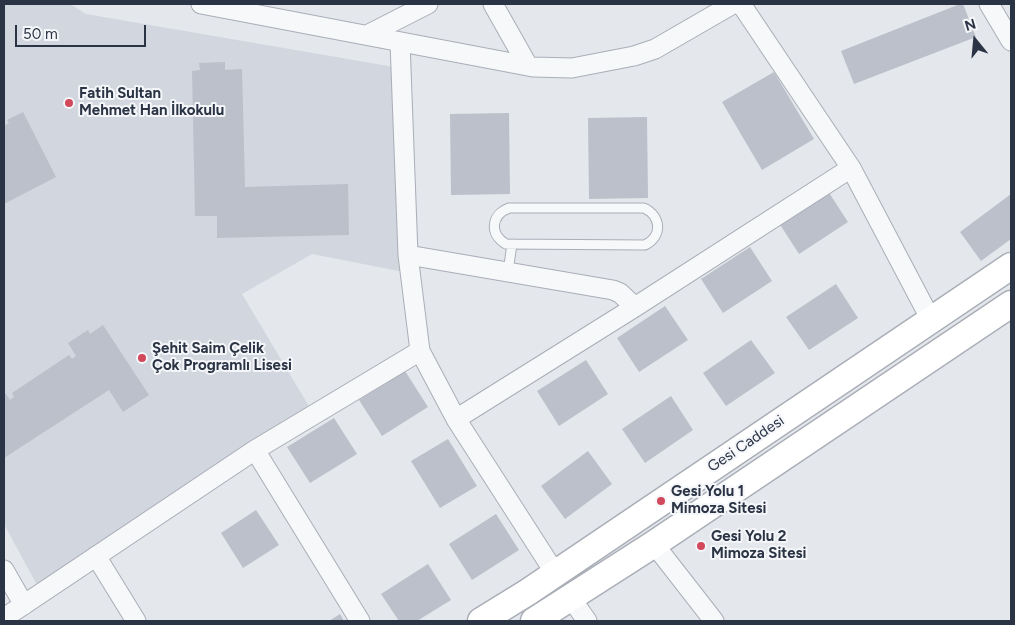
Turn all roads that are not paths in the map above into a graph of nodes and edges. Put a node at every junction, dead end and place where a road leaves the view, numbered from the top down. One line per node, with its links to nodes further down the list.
1 (202, 4): 7 (street)
2 (428, 4): 7 (street)
3 (493, 4): 10 (street)
4 (733, 4): 10 (street)
5 (741, 4): 11 (street)
6 (988, 4): 8 (street)
7 (367, 36): 9 (street)
8 (1011, 38)
9 (400, 42): 10 (street); 13 (street)
10 (528, 66)
11 (851, 168): 17 (street); 18 (street)
12 (512, 244): 12 (lane); 15 (lane)
13 (408, 255): 15 (street); 19 (street)
14 (1011, 266): 18 (main road, Gesi Caddesi)
15 (508, 272): 17 (street)
16 (1011, 304): 22 (main road, Gesi Caddesi)
17 (635, 307): 20 (street)
18 (931, 320): 25 (main road, Gesi Caddesi)
19 (420, 351): 20 (street); 21 (street)
20 (456, 419): 25 (street)
21 (255, 450): 23 (street); 30 (street)
22 (654, 544): 26 (main road, Gesi Caddesi); 34 (street)
23 (96, 556): 27 (street); 29 (street)
24 (4, 570): 27 (street)
25 (555, 573): 31 (main road, Gesi Caddesi)
26 (571, 598): 32 (main road, Gesi Caddesi); 33 (street)
27 (24, 605): 28 (street)
28 (4, 618)
29 (136, 621)
30 (360, 621)
31 (481, 621)
32 (534, 621)
33 (588, 621)
34 (714, 621)

